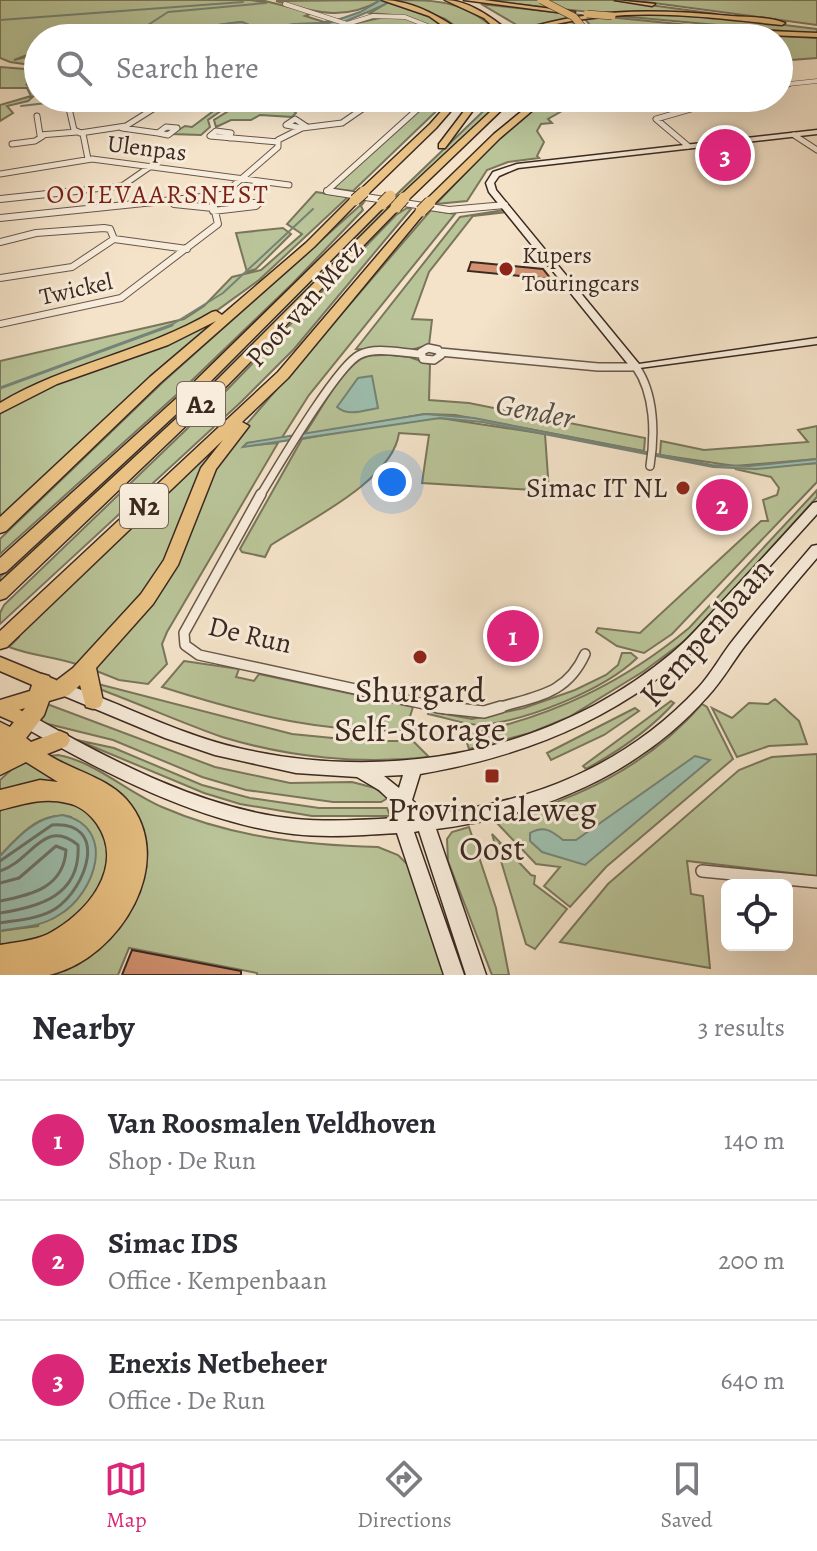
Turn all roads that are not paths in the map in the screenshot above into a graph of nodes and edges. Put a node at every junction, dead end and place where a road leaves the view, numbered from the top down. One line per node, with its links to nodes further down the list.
1 (385, 0): 11 (highway)
2 (448, 0): 12 (highway)
3 (464, 0): 13 (highway); 16 (highway, bridge)
4 (541, 0): 15 (highway, bridge)
5 (618, 0): 7 (highway)
6 (285, 4): 8 (street)
7 (782, 23): 14 (highway); 17 (highway)
8 (345, 24)
9 (345, 24): 10 (street)
10 (423, 24)
11 (445, 24)
12 (494, 24)
13 (507, 24)
14 (547, 24)
15 (582, 24)
16 (700, 24)
17 (789, 24)
18 (793, 25): 19 (highway)
19 (817, 28)
20 (793, 32): 22 (highway, bridge)
21 (793, 33): 22 (highway)
22 (799, 33): 23 (highway)
23 (817, 35)
24 (817, 81): 25 (street)
25 (793, 84)
26 (71, 112): 39 (street)
27 (146, 112): 37 (street)
28 (355, 112): 44 (street, Twickel)
29 (414, 112): 60 (street)
30 (445, 112): 66 (highway, Poot van Metz)
31 (468, 112): 46 (highway)
32 (479, 112): 46 (highway, Poot van Metz / A2)
33 (494, 112): 56 (highway, Poot van Metz / A2)
34 (524, 112): 60 (highway, Poot van Metz / N2)
35 (680, 112): 47 (street)
36 (37, 116): 42 (street)
37 (121, 128): 39 (street); 40 (street)
38 (817, 132): 41 (street)
39 (79, 133): 42 (street); 49 (street)
40 (157, 134)
41 (794, 135): 47 (street); 48 (street)
42 (43, 136): 45 (street)
43 (229, 138): 44 (street)
44 (278, 142): 52 (street, Twickel)
45 (12, 144)
46 (442, 146): 56 (highway, Poot van Metz / A2)
47 (688, 146): 58 (street)
48 (817, 150)
49 (88, 159): 50 (street, Ulenpas); 51 (street, Ulenpas)
50 (151, 166): 52 (street, Ulenpas); 55 (street)
51 (0, 174)
52 (241, 178): 53 (street, Ulenpas); 54 (street, Twickel)
53 (289, 185)
54 (222, 195): 59 (street, Twickel); 61 (street)
55 (0, 199)
56 (393, 201): 76 (highway, Poot van Metz / A2); 77 (highway, Poot van Metz / A2)
57 (174, 204): 59 (street)
58 (505, 205): 60 (street); 69 (street)
59 (213, 207): 59 (street); 64 (street, Twickel)
60 (428, 207): 70 (highway, Poot van Metz / N2)
61 (0, 218)
62 (114, 239): 63 (street); 64 (street); 65 (street)
63 (0, 242)
64 (187, 249): 67 (street, Twickel)
65 (0, 278)
66 (258, 290): 71 (highway); 74 (highway, Poot van Metz)
67 (0, 324)
68 (817, 341): 69 (street, De Run)
69 (636, 367): 72 (street); 79 (street, De Run)
70 (283, 375): 78 (highway, Poot van Metz / N2); 81 (highway, N2)
71 (0, 409)
72 (651, 458)
73 (817, 506): 90 (street, Kempenbaan)
74 (0, 527)
75 (817, 549): 94 (street, Kempenbaan)
76 (0, 568)
77 (0, 593)
78 (2, 639)
79 (585, 654)
80 (0, 664): 82 (main road)
81 (86, 667): 83 (highway, N2); 84 (highway)
82 (41, 689): 83 (highway); 85 (highway); 86 (highway)
83 (62, 689): 84 (street, Kempenbaan)
84 (93, 701): 91 (street, Kempenbaan)
85 (0, 708): 86 (main road)
86 (27, 721): 87 (street, Kempenbaan); 88 (highway)
87 (60, 740): 88 (highway); 95 (street, Kempenbaan)
88 (10, 744): 89 (highway); 99 (highway)
89 (0, 766)
90 (423, 767): 91 (street, Kempenbaan); 93 (street)
91 (360, 771): 93 (street)
92 (0, 800): 98 (highway)
93 (403, 802): 94 (street); 95 (street)
94 (425, 823): 95 (street, Kempenbaan); 101 (street)
95 (403, 825): 100 (street)
96 (702, 871): 97 (street)
97 (817, 882)
98 (0, 958)
99 (0, 973)
100 (454, 975)
101 (476, 975)

